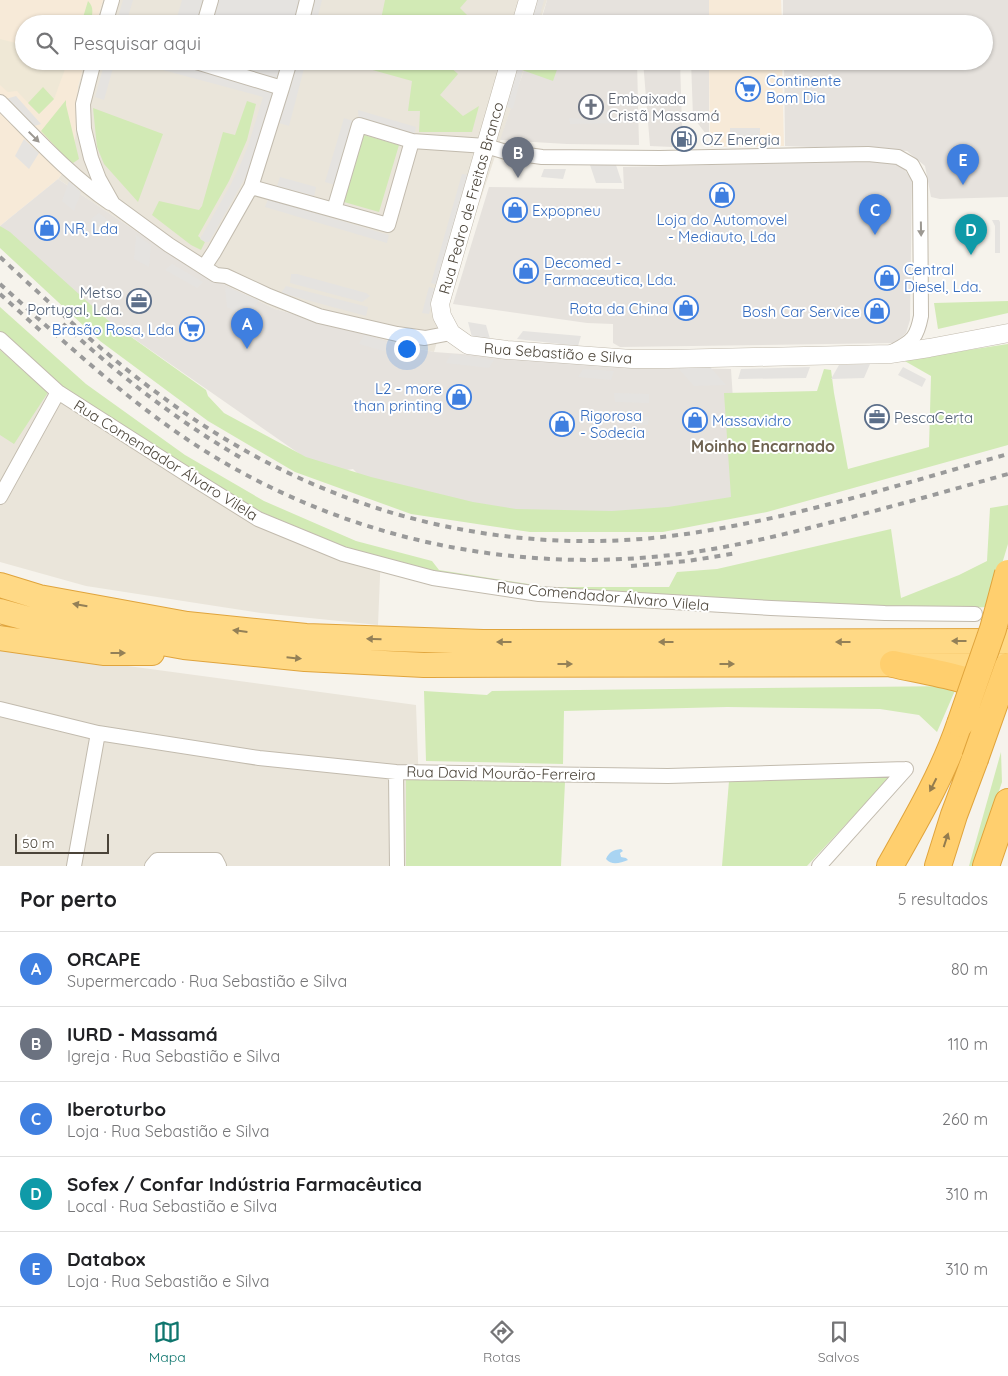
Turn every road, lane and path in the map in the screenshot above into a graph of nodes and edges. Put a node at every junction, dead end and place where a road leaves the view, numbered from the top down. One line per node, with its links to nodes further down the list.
1 (211, 0): 4 (street)
2 (307, 0): 5 (street)
3 (528, 0): 6 (street)
4 (207, 15)
5 (303, 15)
6 (524, 15)
7 (92, 70): 16 (street)
8 (223, 70): 11 (street)
9 (287, 70): 11 (street)
10 (507, 70): 14 (street, Rua Pedro de Freitas Branco)
11 (282, 88): 15 (street)
12 (0, 102): 16 (street, one-way to 16)
13 (412, 141): 14 (street, Rua Sebastião e Silva); 17 (street, Rua Sebastião e Silva); 17 (street)
14 (486, 146): 19 (street, Rua Pedro de Freitas Branco); 22 (street, Rua Sebastião e Silva, one-way to 22)
15 (251, 187): 17 (street); 18 (street)
16 (113, 204): 18 (street)
17 (334, 210)
18 (204, 267): 19 (street)
19 (451, 333): 22 (street, Rua Sebastião e Silva)
20 (1008, 333): 22 (street, Rua Sebastião e Silva)
21 (0, 339): 23 (street, Rua Comendador Álvaro Vilela)
22 (890, 354)
23 (58, 392): 24 (street); 30 (street, Rua Comendador Álvaro Vilela)
24 (0, 497)
25 (1008, 573): 47 (highway, one-way to 47, bridge)
26 (0, 578): 28 (highway)
27 (0, 585): 28 (highway)
28 (39, 597): 32 (highway, one-way to 28)
29 (0, 611): 33 (highway)
30 (975, 614)
31 (0, 638): 33 (highway, one-way to 33)
32 (1008, 641)
33 (245, 654): 34 (highway, one-way to 34)
34 (893, 664): 35 (highway); 36 (highway)
35 (1008, 665): 48 (highway, one-way to 35, bridge)
36 (1008, 704)
37 (0, 709): 38 (street, Rua David Mourão-Ferreira)
38 (98, 734): 39 (street, Rua David Mourão-Ferreira); 42 (street)
39 (396, 772): 45 (street); 46 (street, Rua David Mourão-Ferreira)
40 (1008, 802): 49 (highway)
41 (1008, 839): 50 (highway)
42 (74, 866)
43 (152, 866): 44 (street)
44 (219, 866)
45 (397, 866)
46 (819, 866)
47 (890, 866)
48 (938, 866)
49 (986, 866)
50 (998, 866)

